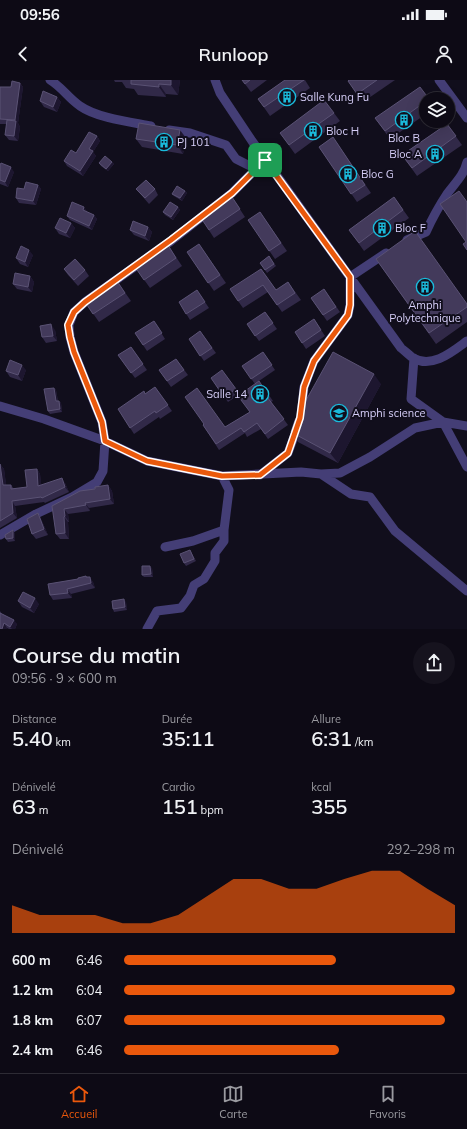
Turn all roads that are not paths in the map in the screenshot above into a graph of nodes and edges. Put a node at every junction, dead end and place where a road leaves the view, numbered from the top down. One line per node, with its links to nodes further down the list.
1 (50, 80): 7 (street)
2 (215, 80): 5 (street)
3 (439, 80): 4 (street)
4 (467, 118)
5 (265, 160): 7 (street); 8 (street)
6 (467, 162): 8 (street)
7 (256, 169): 14 (street)
8 (350, 277): 10 (street); 17 (street)
9 (467, 341): 10 (street)
10 (414, 358): 12 (street)
11 (0, 406): 14 (street)
12 (443, 422): 13 (street); 15 (street); 16 (street)
13 (467, 426)
14 (105, 441): 18 (street); 20 (street)
15 (467, 467)
16 (321, 474): 17 (street); 22 (street)
17 (260, 475): 18 (street)
18 (222, 476): 19 (street)
19 (224, 530): 21 (street); 23 (street)
20 (0, 535)
21 (165, 547)
22 (467, 591)
23 (147, 629)

